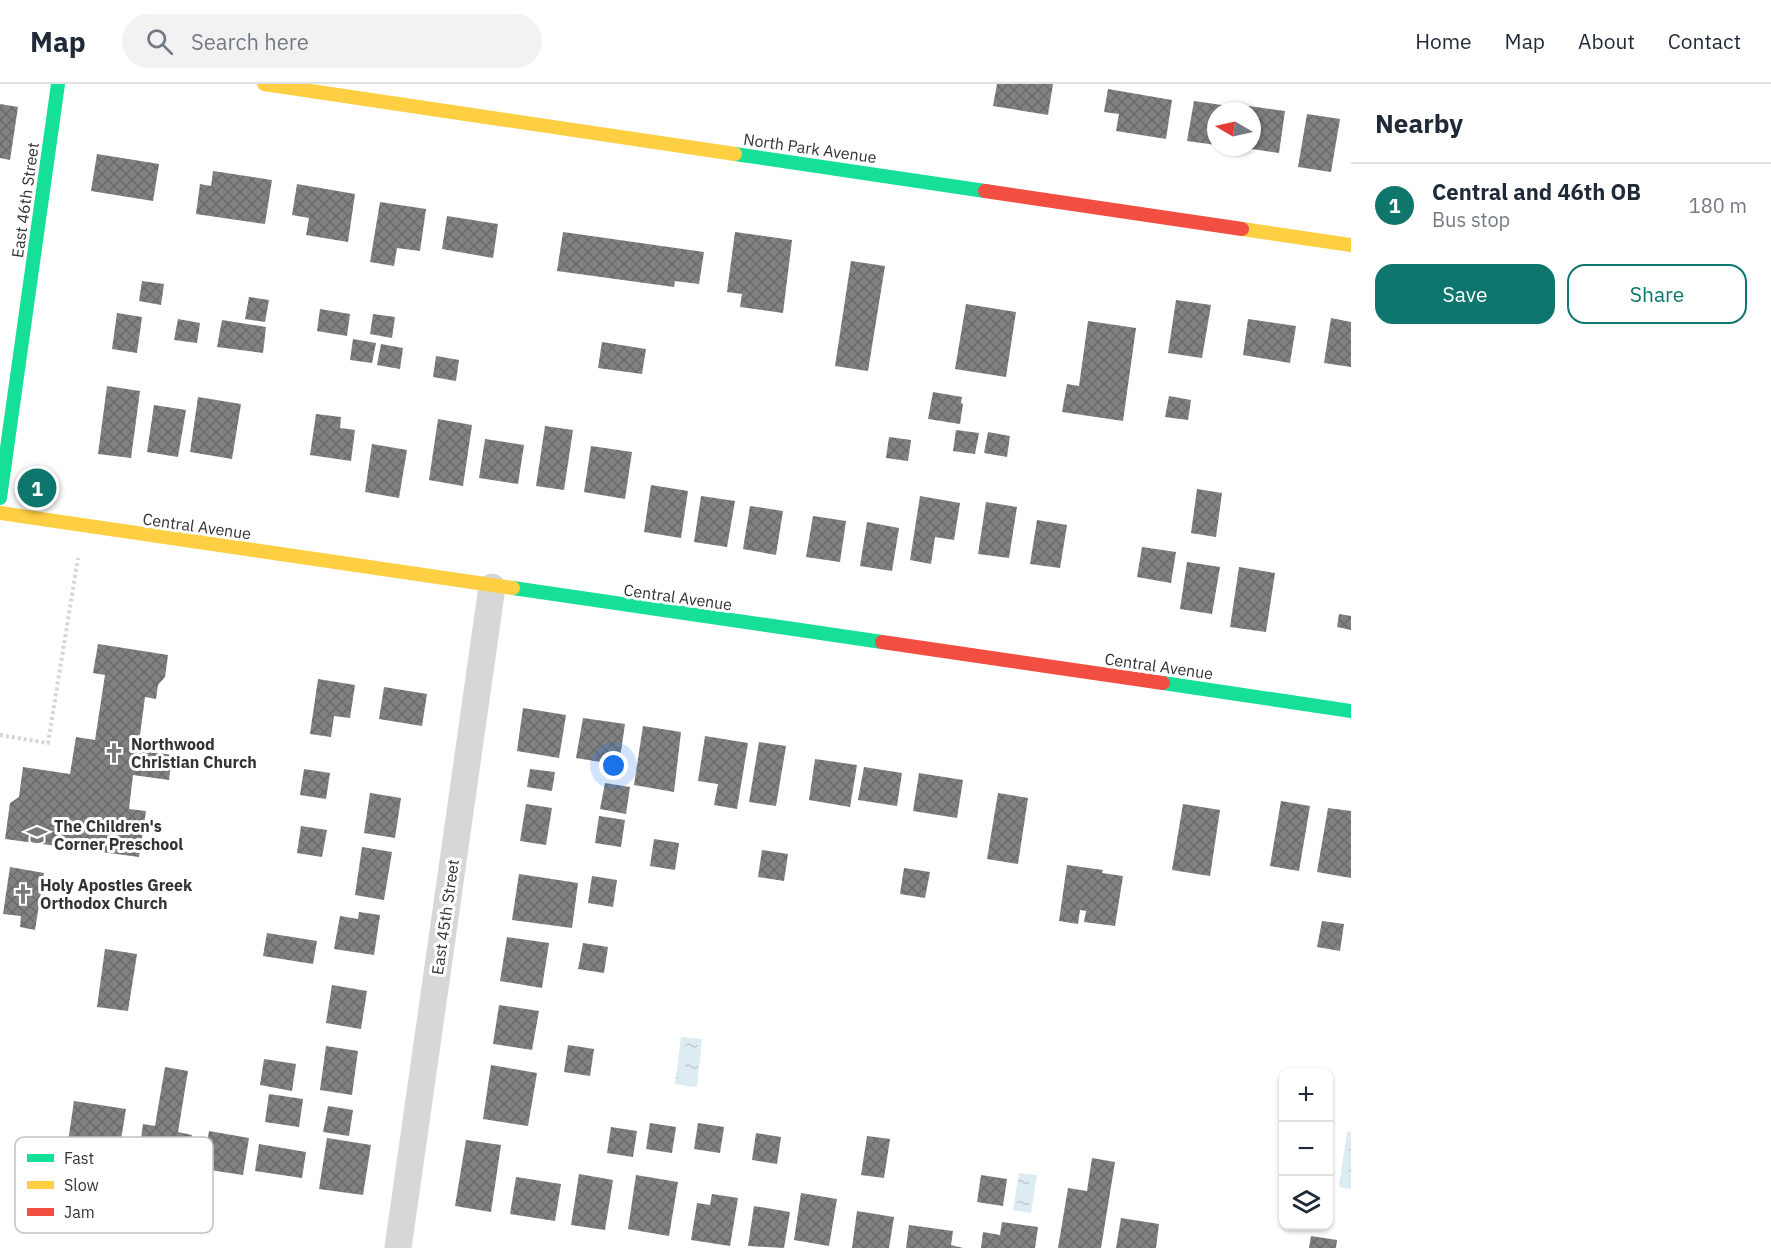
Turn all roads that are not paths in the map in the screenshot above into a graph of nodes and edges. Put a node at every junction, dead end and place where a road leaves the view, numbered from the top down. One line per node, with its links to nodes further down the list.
1 (58, 84): 4 (main road, East 46th Street)
2 (264, 84): 3 (main road, North Park Avenue)
3 (1351, 244)
4 (0, 498)
5 (0, 513): 6 (main road, Central Avenue)
6 (492, 587): 7 (main road, Central Avenue); 8 (street, East 45th Street)
7 (1351, 711)
8 (398, 1248)

